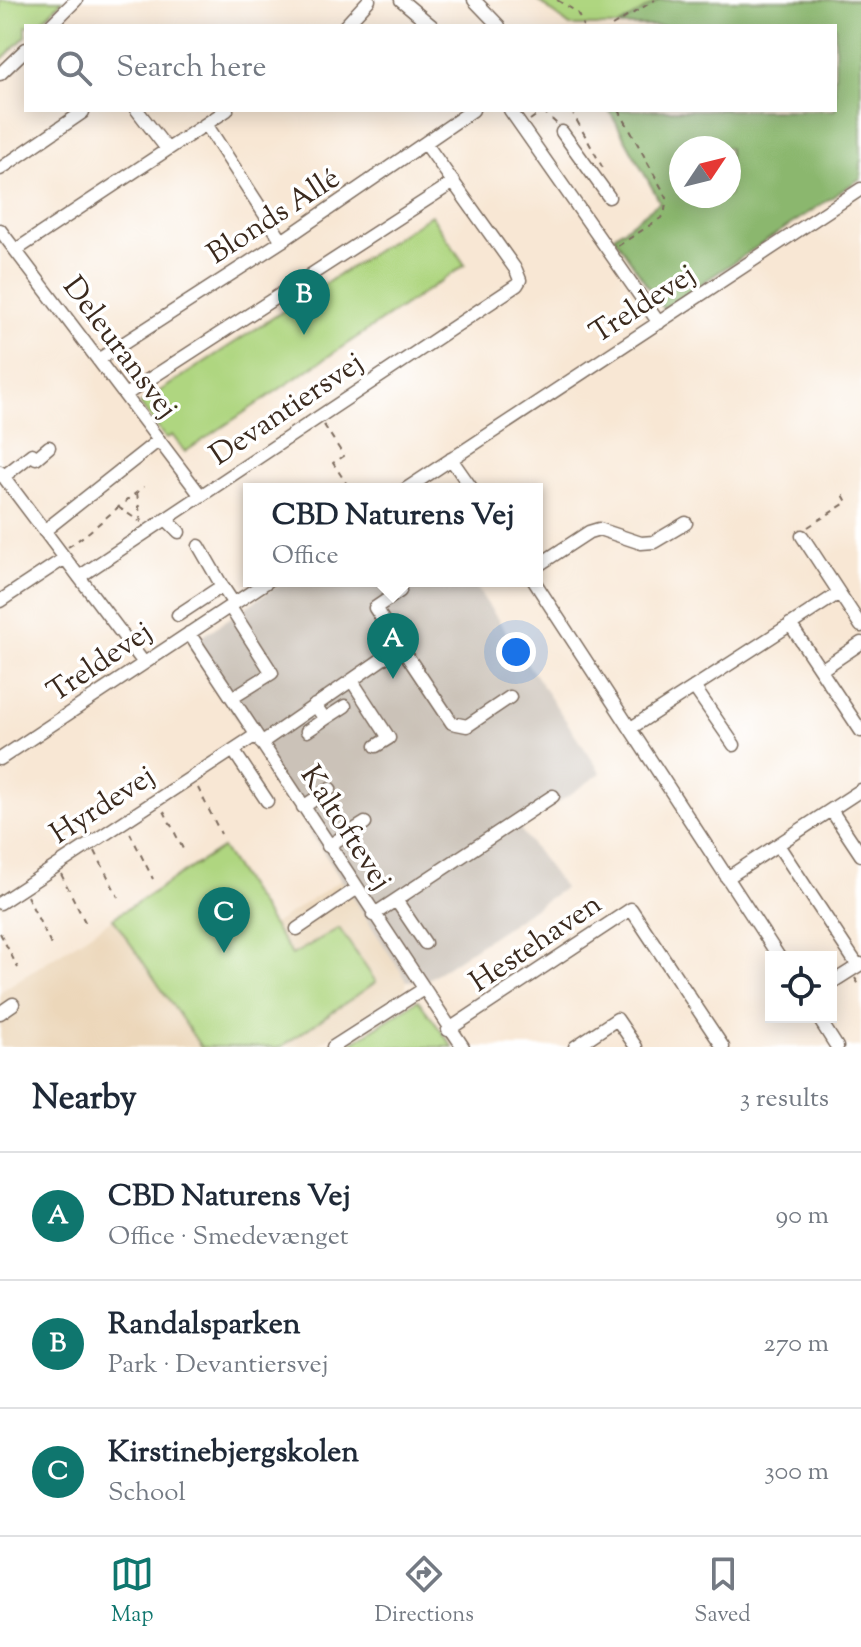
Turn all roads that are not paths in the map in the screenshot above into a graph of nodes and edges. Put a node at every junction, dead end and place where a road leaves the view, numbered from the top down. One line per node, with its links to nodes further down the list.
1 (76, 0): 5 (street)
2 (369, 0): 6 (street)
3 (401, 0): 7 (street)
4 (474, 0): 8 (street)
5 (52, 24)
6 (347, 24)
7 (430, 24)
8 (497, 24)
9 (24, 51): 10 (street)
10 (0, 74)
11 (83, 112): 22 (street)
12 (139, 112): 19 (street)
13 (224, 112): 16 (street)
14 (470, 112): 18 (street, Blonds Allé)
15 (512, 112): 21 (street)
16 (206, 124): 19 (street); 27 (street)
17 (562, 132): 20 (street)
18 (426, 144): 23 (street); 27 (street, Blonds Allé)
19 (167, 149): 28 (street)
20 (575, 149): 21 (street); 25 (street)
21 (552, 165): 29 (street)
22 (0, 169)
23 (454, 182): 31 (street); 38 (street, Devantiersvej)
24 (861, 189): 29 (street, Treldevej)
25 (609, 197)
26 (0, 230): 28 (street, Deleuransvej)
27 (282, 241): 30 (street, Blonds Allé)
28 (16, 250): 30 (street, Deleuransvej)
29 (659, 323): 34 (street, Treldevej)
30 (98, 360): 31 (street, Deleuransvej)
31 (125, 395): 32 (street, Deleuransvej)
32 (159, 440): 38 (street, Deleuransvej); 41 (street)
33 (49, 447): 35 (street)
34 (451, 459): 36 (street, Treldevej); 37 (street)
35 (2, 475): 41 (street)
36 (415, 483)
37 (464, 483)
38 (201, 496): 39 (street, Devantiersvej)
39 (166, 519): 42 (street); 47 (street, Devantiersvej)
40 (686, 523): 46 (street)
41 (44, 531): 45 (street)
42 (179, 532)
43 (802, 536): 52 (street)
44 (199, 546): 48 (street)
45 (63, 555): 47 (street); 53 (street)
46 (543, 562)
47 (79, 577): 63 (street)
48 (222, 586): 54 (street); 55 (street)
49 (259, 587): 55 (street, Treldevej)
50 (398, 587): 62 (street)
51 (538, 587): 72 (street)
52 (839, 593): 58 (street); 59 (street)
53 (0, 601)
54 (195, 604): 56 (street); 57 (street)
55 (232, 605): 57 (street, Treldevej); 68 (street)
56 (178, 615)
57 (207, 621): 60 (street, Treldevej)
58 (790, 624): 64 (street); 66 (street)
59 (861, 626)
60 (189, 633): 63 (street, Treldevej); 68 (street, Kaltoftevej)
61 (861, 643): 64 (street)
62 (401, 646): 65 (street, Hyrdevej); 67 (street)
63 (144, 663): 79 (street, Treldevej)
64 (821, 670): 74 (street)
65 (352, 681): 69 (street, Hyrdevej); 77 (street)
66 (694, 687): 72 (street); 76 (street)
67 (510, 697)
68 (232, 698): 75 (street, Kaltoftevej)
69 (315, 705): 71 (street); 75 (street, Hyrdevej)
70 (345, 706): 71 (street)
71 (325, 719): 73 (street)
72 (631, 728): 90 (street)
73 (307, 731)
74 (861, 731)
75 (258, 739): 78 (street, Hyrdevej); 84 (street, Kaltoftevej)
76 (734, 745)
77 (376, 746)
78 (233, 750): 83 (street); 93 (street, Hyrdevej)
79 (0, 759)
80 (330, 789): 84 (street)
81 (861, 790): 85 (street)
82 (553, 796): 92 (street)
83 (267, 801)
84 (303, 807): 88 (street, Kaltoftevej)
85 (831, 810): 87 (street); 89 (street)
86 (365, 823): 88 (street)
87 (778, 845): 90 (street); 98 (street)
88 (328, 846): 91 (street, Kaltoftevej)
89 (861, 855)
90 (727, 878): 97 (street)
91 (356, 889): 94 (street, Kaltoftevej); 95 (street)
92 (396, 900): 94 (street); 96 (street)
93 (0, 903)
94 (373, 915): 100 (street, Kaltoftevej)
95 (297, 929)
96 (425, 943)
97 (775, 951)
98 (859, 965): 99 (street)
99 (837, 979)
100 (422, 990): 104 (street, Kaltoftevej); 105 (street)
101 (13, 1004): 102 (street)
102 (0, 1013)
103 (822, 1023): 110 (street)
104 (448, 1030): 106 (street, Kaltoftevej); 109 (street, Hestehaven)
105 (333, 1047)
106 (463, 1047)
107 (575, 1047): 108 (street)
108 (636, 1047)
109 (723, 1047)
110 (837, 1047)

